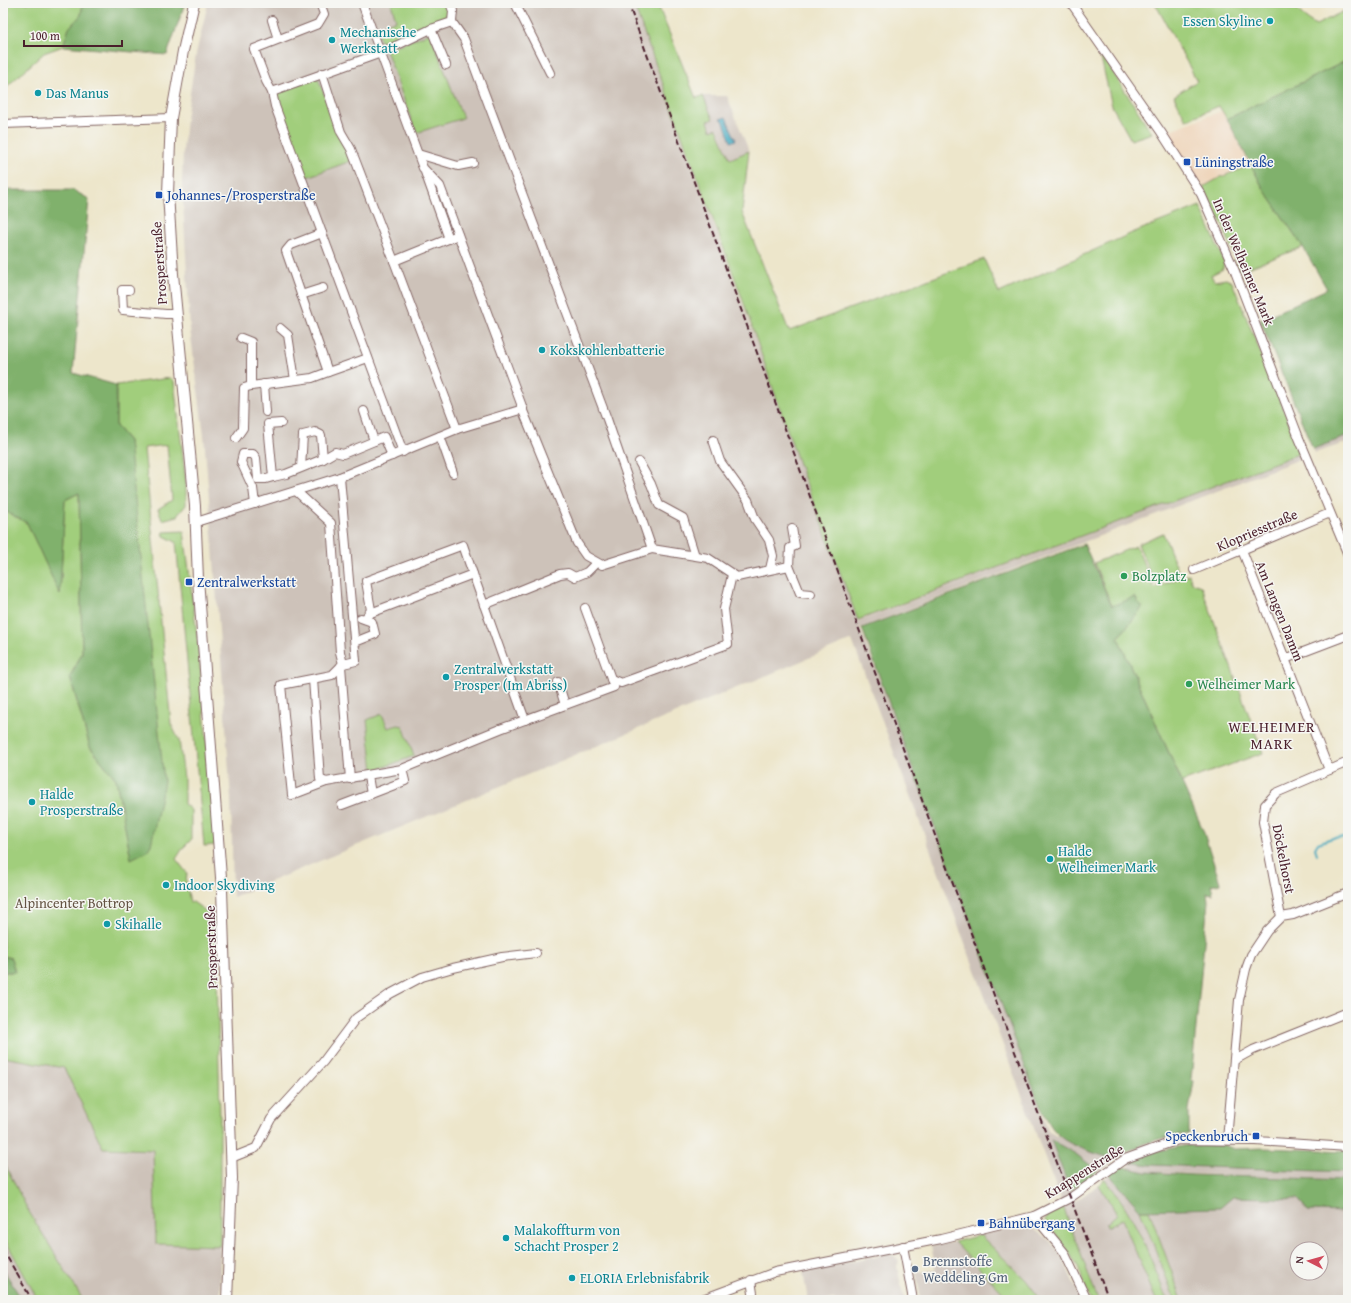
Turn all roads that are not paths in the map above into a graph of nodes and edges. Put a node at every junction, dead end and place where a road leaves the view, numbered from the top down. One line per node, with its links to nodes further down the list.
1 (194, 3): 16 (main road, Prosperstraße)
2 (320, 3): 10 (street)
3 (362, 3): 11 (street)
4 (450, 3): 8 (street)
5 (514, 3): 14 (street)
6 (1071, 3): 55 (street, In der Welheimer Mark)
7 (272, 20): 10 (street)
8 (452, 22): 9 (street); 58 (street)
9 (431, 29): 11 (street); 12 (street)
10 (278, 39): 15 (street)
11 (381, 53): 13 (street); 18 (street)
12 (446, 65)
13 (322, 73): 15 (street); 24 (street)
14 (550, 73)
15 (272, 92): 21 (street)
16 (171, 118): 17 (street); 28 (main road, Prosperstraße)
17 (3, 124)
18 (418, 154): 19 (street); 20 (street)
19 (473, 163)
20 (423, 168): 22 (street); 23 (street)
21 (322, 233): 27 (street); 31 (street)
22 (458, 235): 23 (street); 36 (street)
23 (449, 238): 24 (street)
24 (394, 261): 40 (street)
25 (323, 288): 27 (street)
26 (129, 290): 28 (street)
27 (301, 295): 32 (street)
28 (177, 314): 56 (main road, Prosperstraße)
29 (280, 328): 33 (street)
30 (241, 338): 35 (street)
31 (368, 358): 32 (street); 45 (street)
32 (328, 372): 33 (street)
33 (295, 380): 34 (street)
34 (264, 384): 35 (street); 38 (street)
35 (251, 386): 42 (street)
36 (520, 403): 40 (street); 62 (street)
37 (364, 411): 44 (street)
38 (266, 412)
39 (281, 423): 51 (street)
40 (456, 429): 41 (street)
41 (440, 436): 45 (street); 50 (street)
42 (236, 438)
43 (713, 440): 64 (street)
44 (374, 441): 46 (street); 47 (street)
45 (403, 452): 46 (street)
46 (392, 456): 52 (street)
47 (323, 459): 49 (street); 49 (street)
48 (639, 462): 61 (street)
49 (301, 468): 51 (street)
50 (453, 473)
51 (273, 477): 54 (street)
52 (340, 478): 53 (street); 71 (street)
53 (296, 491): 54 (street); 76 (street)
54 (254, 504): 56 (street)
55 (1330, 513): 59 (street, Klopriesstraße); 60 (street, In der Welheimer Mark)
56 (196, 522): 97 (main road, Prosperstraße)
57 (792, 528): 63 (street)
58 (652, 549): 61 (street); 62 (street)
59 (1242, 550): 65 (street, Klopriesstraße); 75 (street, Am Langen Damm)
60 (1348, 555)
61 (695, 556): 67 (street)
62 (596, 563): 69 (street)
63 (788, 566): 64 (street); 68 (street)
64 (770, 569): 67 (street)
65 (1194, 570)
66 (473, 574): 69 (street); 72 (street); 72 (street)
67 (732, 575): 78 (street)
68 (811, 594)
69 (484, 605): 81 (street)
70 (585, 608): 78 (street)
71 (352, 615): 72 (street); 74 (street)
72 (367, 617): 74 (street)
73 (1348, 635): 75 (street)
74 (355, 642): 76 (street)
75 (1285, 659): 84 (street, Am Langen Damm)
76 (342, 665): 77 (street); 86 (street)
77 (313, 679): 87 (street); 87 (street)
78 (611, 679): 80 (street)
79 (558, 682): 80 (street)
80 (565, 705): 81 (street)
81 (526, 720): 83 (street)
82 (1348, 762): 84 (street, Döckelhorst)
83 (402, 769): 85 (street); 88 (street)
84 (1329, 770): 91 (street, Döckelhorst)
85 (368, 776): 86 (street); 88 (street)
86 (350, 779): 87 (street)
87 (326, 782)
88 (371, 794): 89 (street)
89 (342, 805)
90 (1348, 894): 91 (street)
91 (1281, 917): 94 (street)
92 (536, 953): 97 (street)
93 (1348, 1012): 94 (street)
94 (1235, 1060): 95 (street)
95 (1227, 1140): 96 (street, Knappenstraße); 98 (street, Knappenstraße)
96 (1348, 1147)
97 (231, 1158): 101 (main road, Prosperstraße)
98 (1034, 1216): 99 (street, Knappenstraße); 105 (street)
99 (903, 1246): 100 (street, Knappenstraße); 104 (street)
100 (751, 1280): 102 (street, Knappenstraße); 103 (street)
101 (227, 1300)
102 (700, 1300)
103 (754, 1300)
104 (913, 1300)
105 (1087, 1300)

